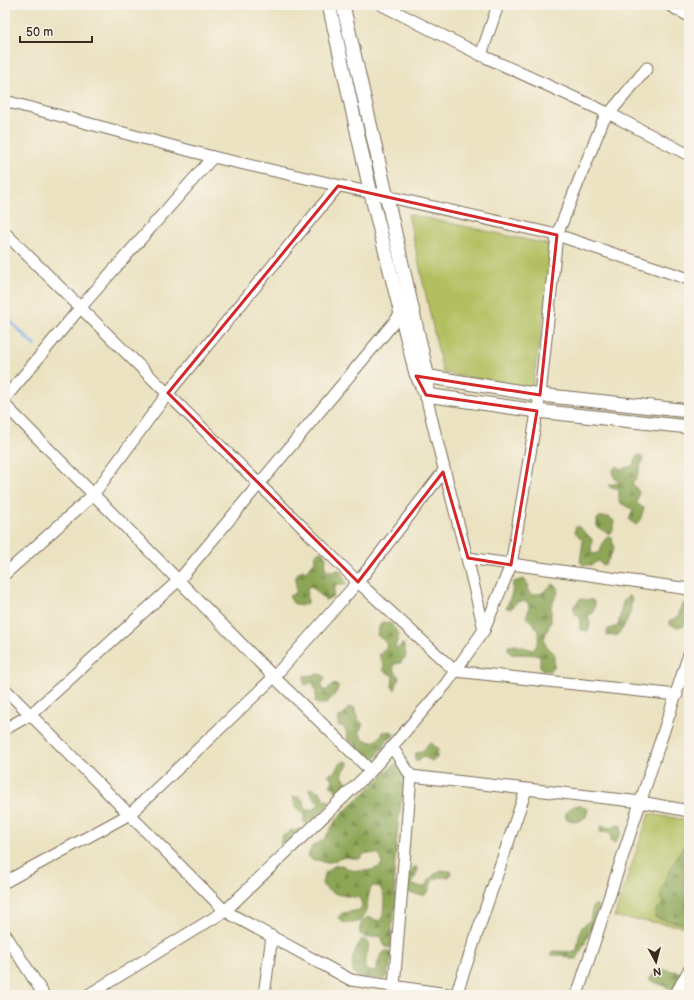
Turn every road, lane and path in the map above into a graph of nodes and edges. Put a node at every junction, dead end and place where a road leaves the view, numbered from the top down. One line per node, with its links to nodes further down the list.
1 (329, 5): 14 (street)
2 (343, 5): 15 (street)
3 (498, 5): 7 (street)
4 (388, 6): 7 (street)
5 (675, 7): 6 (street)
6 (689, 16)
7 (481, 55): 10 (street)
8 (647, 68): 10 (street)
9 (5, 101): 12 (street)
10 (610, 114): 11 (street); 17 (street)
11 (689, 154)
12 (212, 157): 13 (street); 20 (street)
13 (338, 186): 14 (street); 23 (street)
14 (372, 194): 15 (street); 21 (street)
15 (386, 196): 17 (street); 19 (street)
16 (5, 233): 20 (street)
17 (557, 235): 18 (street); 24 (street)
18 (689, 279)
19 (411, 303): 21 (street); 22 (street)
20 (80, 308): 23 (street); 26 (street)
21 (401, 313): 22 (street); 32 (street)
22 (422, 376): 24 (street); 25 (street)
23 (168, 393): 32 (street); 33 (street)
24 (540, 395): 28 (street); 29 (street)
25 (426, 396): 28 (street); 31 (street)
26 (5, 398)
27 (5, 405): 33 (street)
28 (537, 411): 30 (street); 35 (street)
29 (689, 411)
30 (689, 427)
31 (444, 472): 34 (street); 38 (street)
32 (259, 483): 37 (street); 38 (street)
33 (93, 495): 36 (street); 37 (street)
34 (468, 558): 35 (street); 40 (street)
35 (511, 565): 39 (street); 40 (street)
36 (5, 574)
37 (179, 580): 43 (street); 46 (street)
38 (358, 582): 42 (street); 43 (street)
39 (689, 589)
40 (484, 630): 42 (street)
41 (689, 654): 45 (street)
42 (455, 671): 45 (street); 48 (street)
43 (274, 678): 49 (street); 54 (street)
44 (5, 689): 46 (street)
45 (677, 695): 52 (street)
46 (30, 715): 47 (street); 54 (street)
47 (5, 729)
48 (392, 747): 49 (street); 50 (street)
49 (371, 771): 56 (street)
50 (411, 776): 51 (street); 60 (street)
51 (526, 790): 52 (street); 64 (street)
52 (641, 802): 53 (street); 65 (street)
53 (689, 811)
54 (130, 814): 55 (street); 56 (street)
55 (5, 882)
56 (225, 911): 58 (street); 62 (street)
57 (5, 934): 61 (street)
58 (272, 936): 60 (street); 63 (street)
59 (689, 970): 66 (street)
60 (394, 986): 64 (street)
61 (44, 995)
62 (88, 995)
63 (264, 995)
64 (455, 995)
65 (577, 995)
66 (675, 995)

